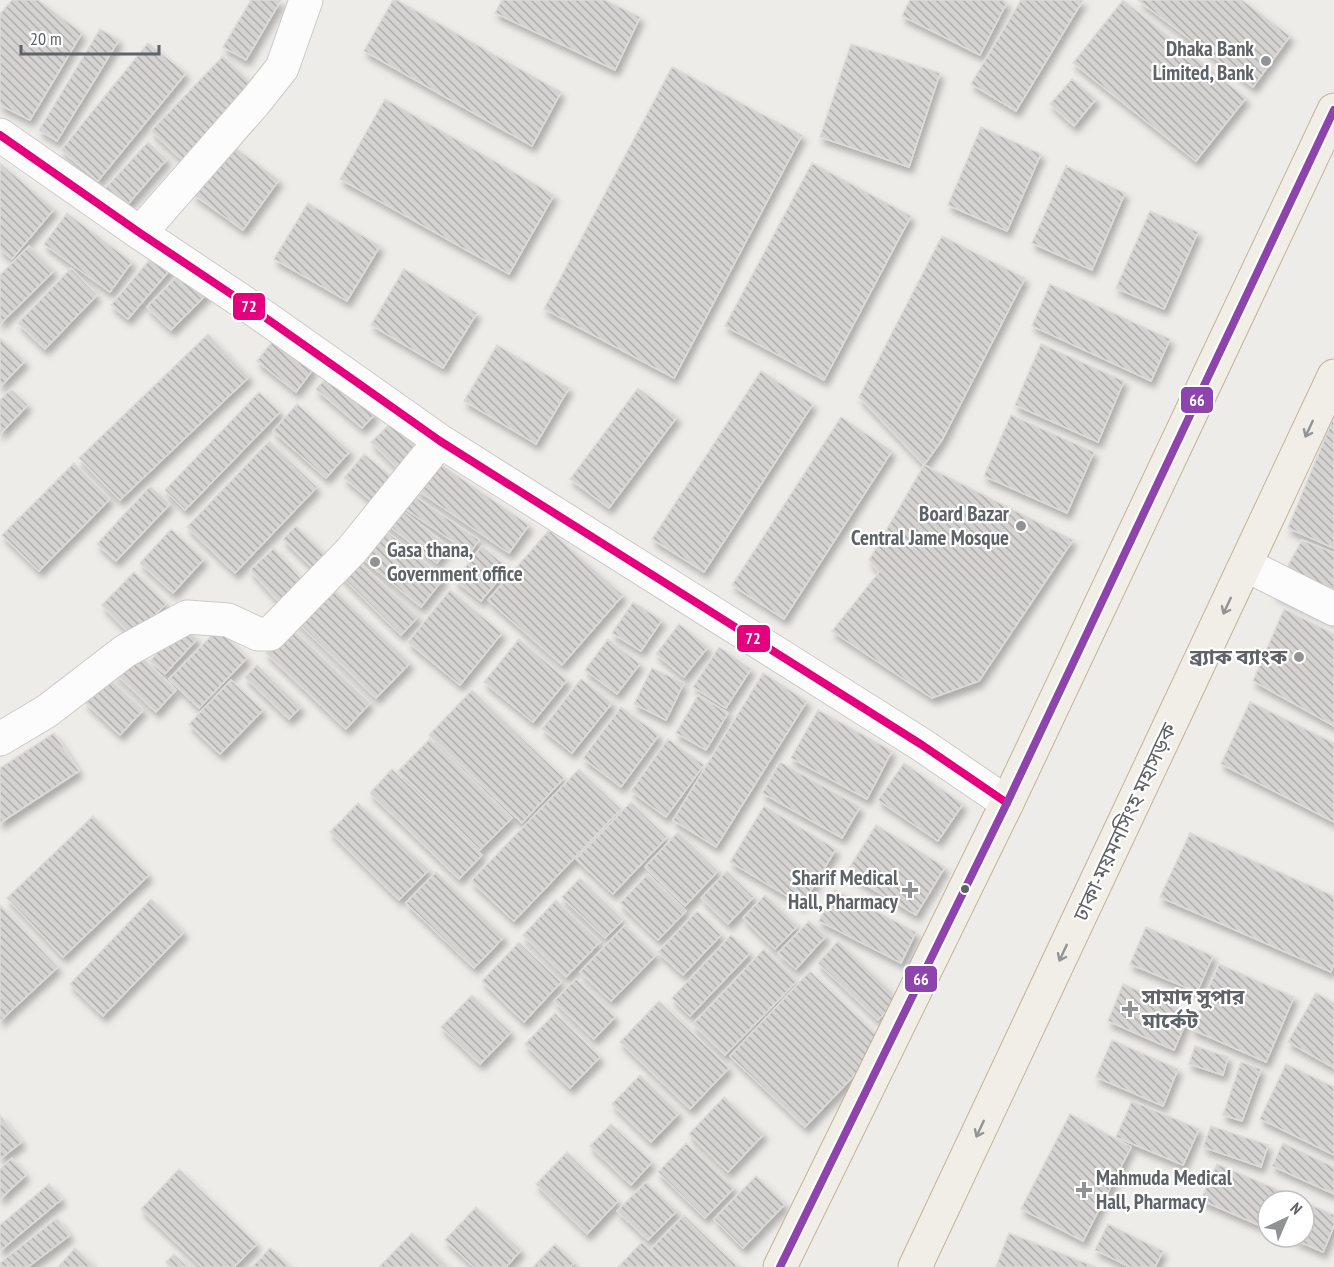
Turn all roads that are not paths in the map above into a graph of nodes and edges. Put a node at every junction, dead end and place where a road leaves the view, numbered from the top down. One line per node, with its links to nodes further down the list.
1 (306, 0): 4 (street)
2 (1334, 110): 10 (highway)
3 (0, 135): 4 (street)
4 (140, 233): 6 (street)
5 (1334, 376): 7 (highway, ঢাকা-ময়মনসিংহ মহাসড়ক, one-way to 7)
6 (440, 441): 9 (street); 10 (street)
7 (1246, 565): 8 (street); 12 (highway, ঢাকা-ময়মনসিংহ মহাসড়ক, one-way to 12)
8 (1334, 609)
9 (0, 739)
10 (1007, 802): 11 (highway)
11 (780, 1267)
12 (915, 1267)

